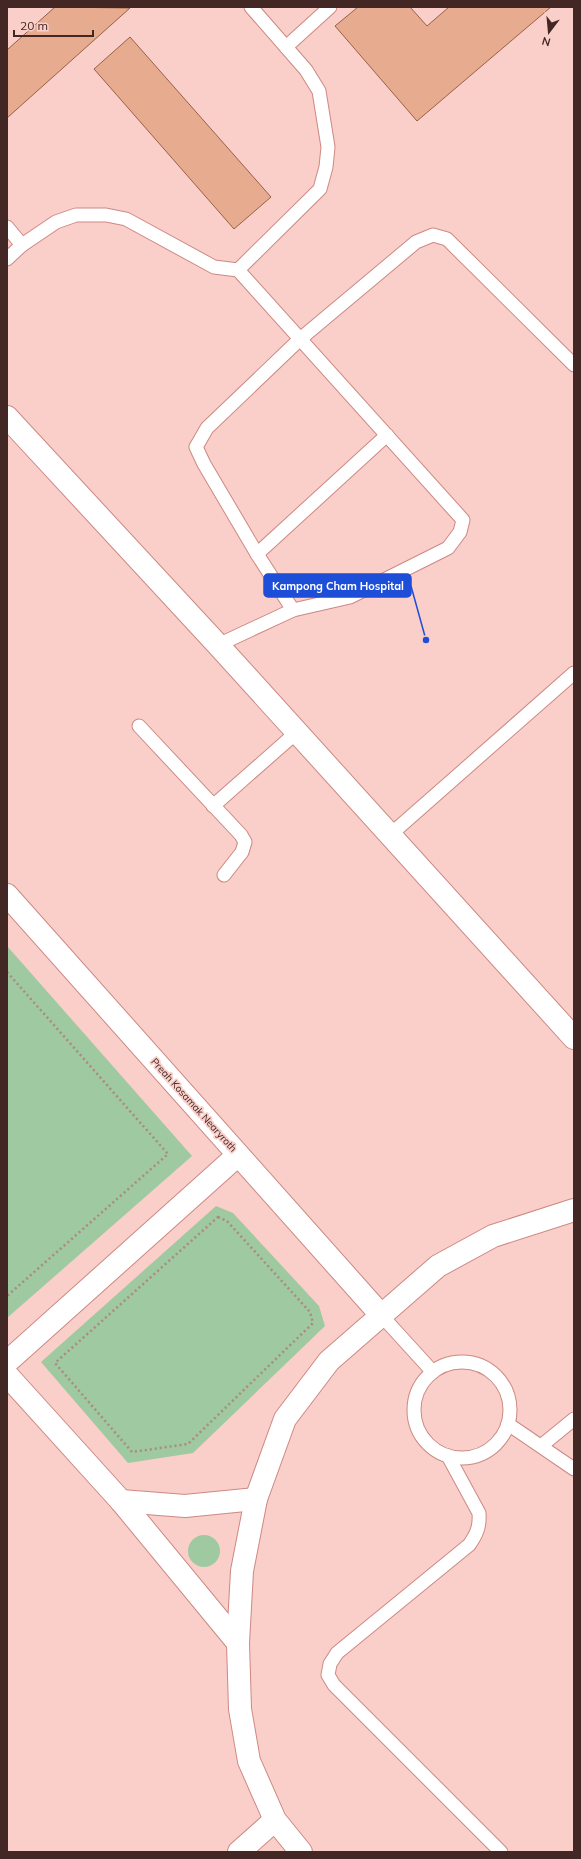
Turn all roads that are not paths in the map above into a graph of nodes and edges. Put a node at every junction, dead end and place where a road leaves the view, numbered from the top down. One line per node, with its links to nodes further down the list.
1 (251, 7): 3 (lane)
2 (330, 7): 3 (lane)
3 (286, 47): 7 (lane)
4 (7, 227): 5 (lane)
5 (22, 245): 6 (lane); 7 (lane)
6 (7, 259)
7 (238, 270): 8 (lane)
8 (299, 340): 9 (lane); 11 (lane); 12 (lane)
9 (574, 365)
10 (7, 417): 14 (street)
11 (387, 435): 12 (lane); 13 (lane)
12 (257, 554): 13 (lane)
13 (293, 610): 14 (lane)
14 (218, 645): 17 (street)
15 (574, 673): 19 (lane)
16 (139, 726): 18 (lane)
17 (297, 732): 18 (lane); 19 (street)
18 (214, 806): 20 (lane)
19 (390, 835): 22 (street)
20 (224, 875)
21 (7, 895): 23 (street, Preah Kosamak Nearyroth)
22 (574, 1038)
23 (238, 1154): 25 (street, Preah Kosamak Nearyroth); 26 (street)
24 (573, 1208): 25 (street)
25 (381, 1315): 27 (lane); 34 (street)
26 (7, 1362)
27 (432, 1371): 30 (lane); 32 (lane)
28 (7, 1375): 35 (street)
29 (574, 1419): 31 (lane)
30 (508, 1424): 31 (lane); 32 (lane)
31 (541, 1446): 33 (lane)
32 (448, 1456): 40 (lane)
33 (574, 1469)
34 (256, 1499): 35 (street); 36 (street)
35 (121, 1501): 36 (street)
36 (238, 1643): 37 (street)
37 (275, 1820): 38 (street); 39 (street)
38 (239, 1852)
39 (301, 1852)
40 (501, 1852)

